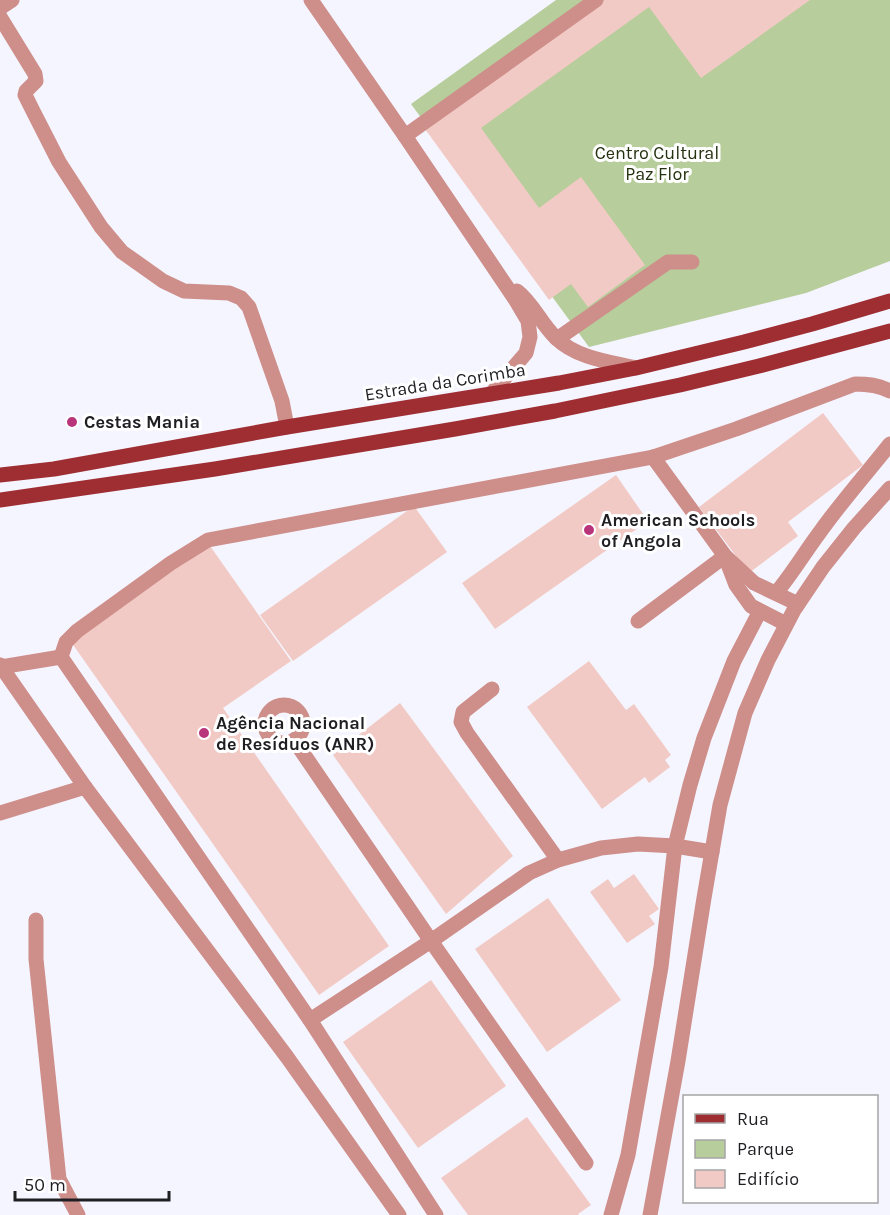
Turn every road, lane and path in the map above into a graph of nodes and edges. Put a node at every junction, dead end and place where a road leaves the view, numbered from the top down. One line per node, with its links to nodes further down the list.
1 (12, 0): 4 (street)
2 (311, 0): 6 (street)
3 (596, 0): 6 (street)
4 (0, 8)
5 (0, 17): 15 (street)
6 (405, 136): 8 (street)
7 (693, 262): 11 (street)
8 (502, 280): 11 (street); 14 (street)
9 (890, 301): 12 (main road, Estrada da Corimba)
10 (888, 332): 20 (main road)
11 (557, 339): 12 (street)
12 (636, 368): 14 (main road, Estrada da Corimba)
13 (890, 391): 17 (street)
14 (491, 394): 15 (main road, Estrada da Corimba)
15 (287, 427): 18 (main road, Estrada da Corimba)
16 (890, 444): 22 (street)
17 (653, 457): 21 (street); 27 (street)
18 (0, 475)
19 (890, 488): 23 (street)
20 (0, 500)
21 (725, 556): 22 (street); 24 (street); 25 (street)
22 (776, 593): 23 (street)
23 (798, 604): 26 (street)
24 (760, 611): 26 (street); 33 (street)
25 (638, 621)
26 (786, 624): 34 (street)
27 (61, 657): 28 (street); 38 (street)
28 (0, 666): 31 (street)
29 (492, 689): 35 (street)
30 (294, 740): 37 (street)
31 (85, 787): 32 (street); 41 (street)
32 (0, 813)
33 (675, 846): 34 (street); 35 (street); 43 (street)
34 (712, 852): 44 (street)
35 (558, 860): 37 (street)
36 (36, 920): 40 (street)
37 (431, 941): 38 (street); 39 (street)
38 (310, 1020): 42 (street)
39 (586, 1163)
40 (78, 1215)
41 (399, 1215)
42 (436, 1215)
43 (611, 1215)
44 (650, 1215)

